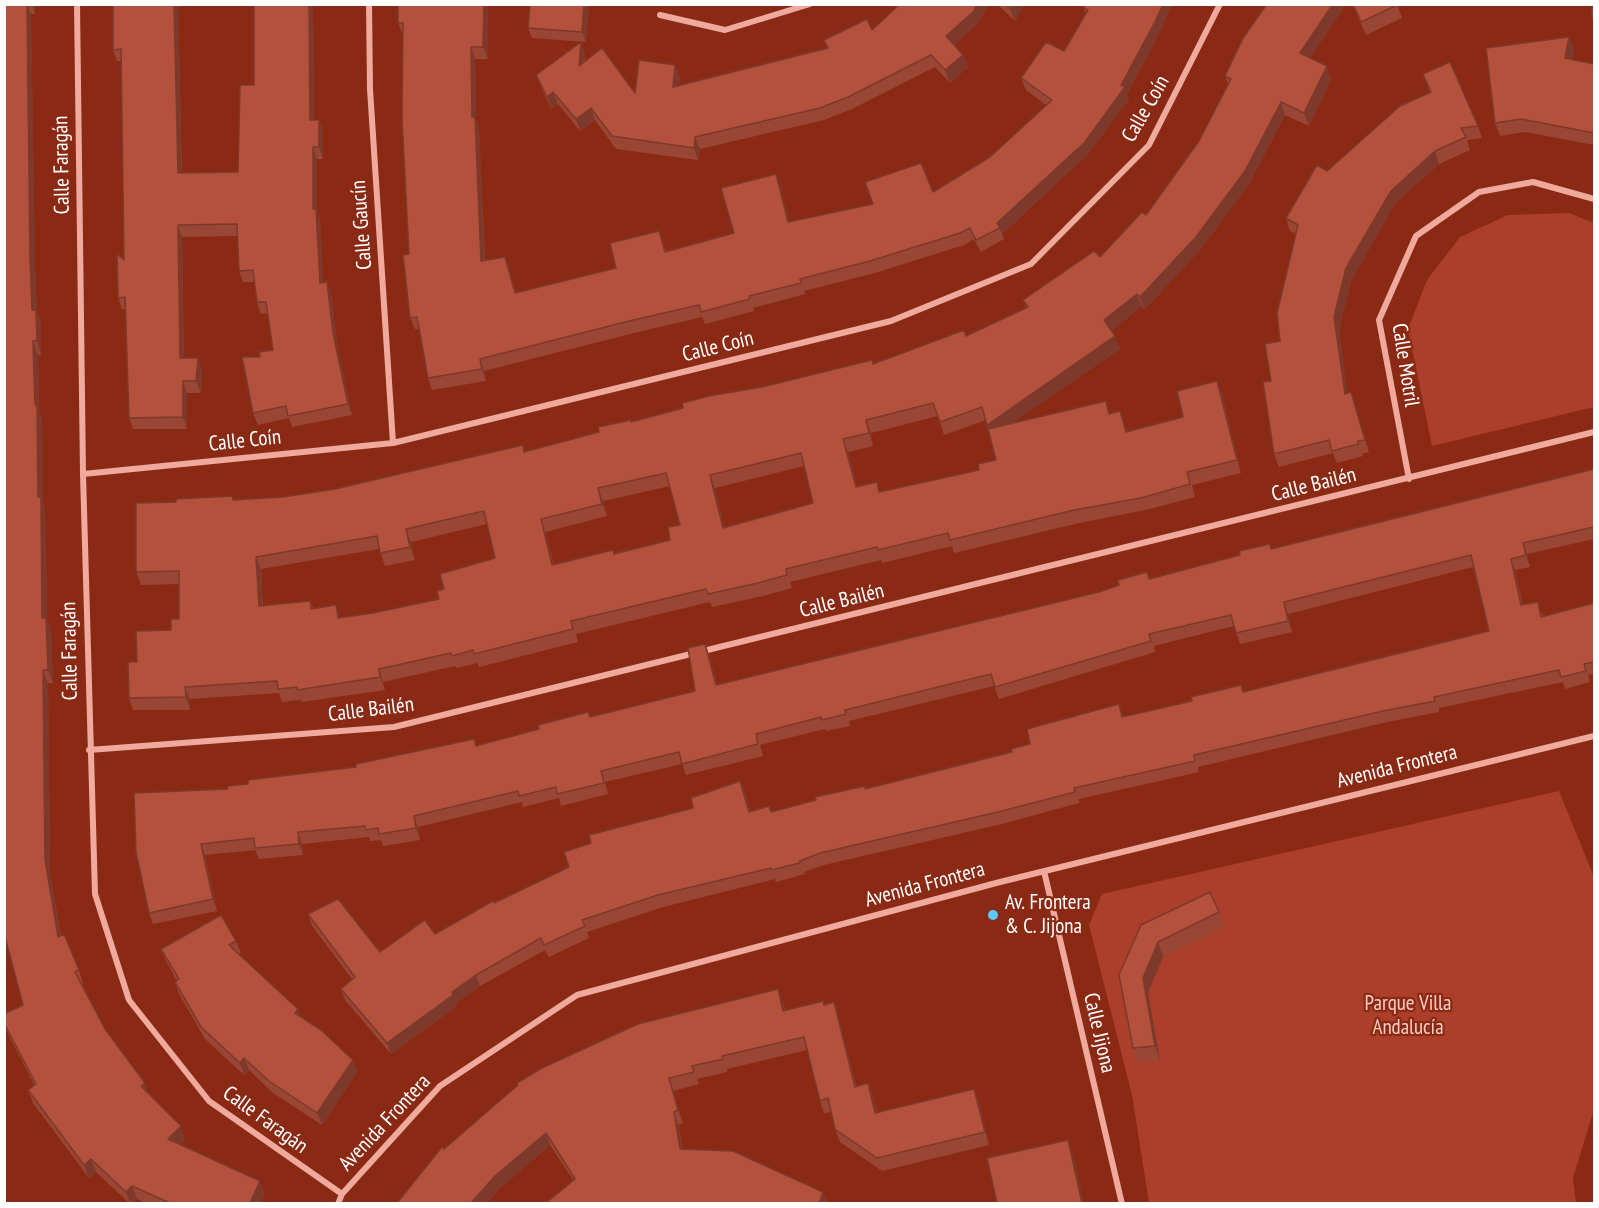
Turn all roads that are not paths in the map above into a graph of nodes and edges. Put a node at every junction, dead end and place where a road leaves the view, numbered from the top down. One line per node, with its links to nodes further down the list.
1 (77, 4): 9 (street, Calle Faragán)
2 (369, 4): 8 (street, Calle Gaucín)
3 (810, 4): 5 (street)
4 (1220, 4): 8 (street, Calle Coín)
5 (660, 15)
6 (1592, 198): 10 (street, Calle Motril)
7 (1594, 432): 10 (street, Calle Bailén)
8 (393, 444): 9 (street, Calle Coín)
9 (83, 474): 12 (street, Calle Faragán)
10 (1409, 479): 12 (street, Calle Bailén)
11 (1594, 736): 13 (street, Avenida Frontera)
12 (89, 750): 14 (street, Calle Faragán)
13 (1044, 871): 14 (street, Avenida Frontera); 16 (street, Calle Jijona)
14 (342, 1194): 15 (street, Avenida Frontera)
15 (338, 1203)
16 (1122, 1203)

